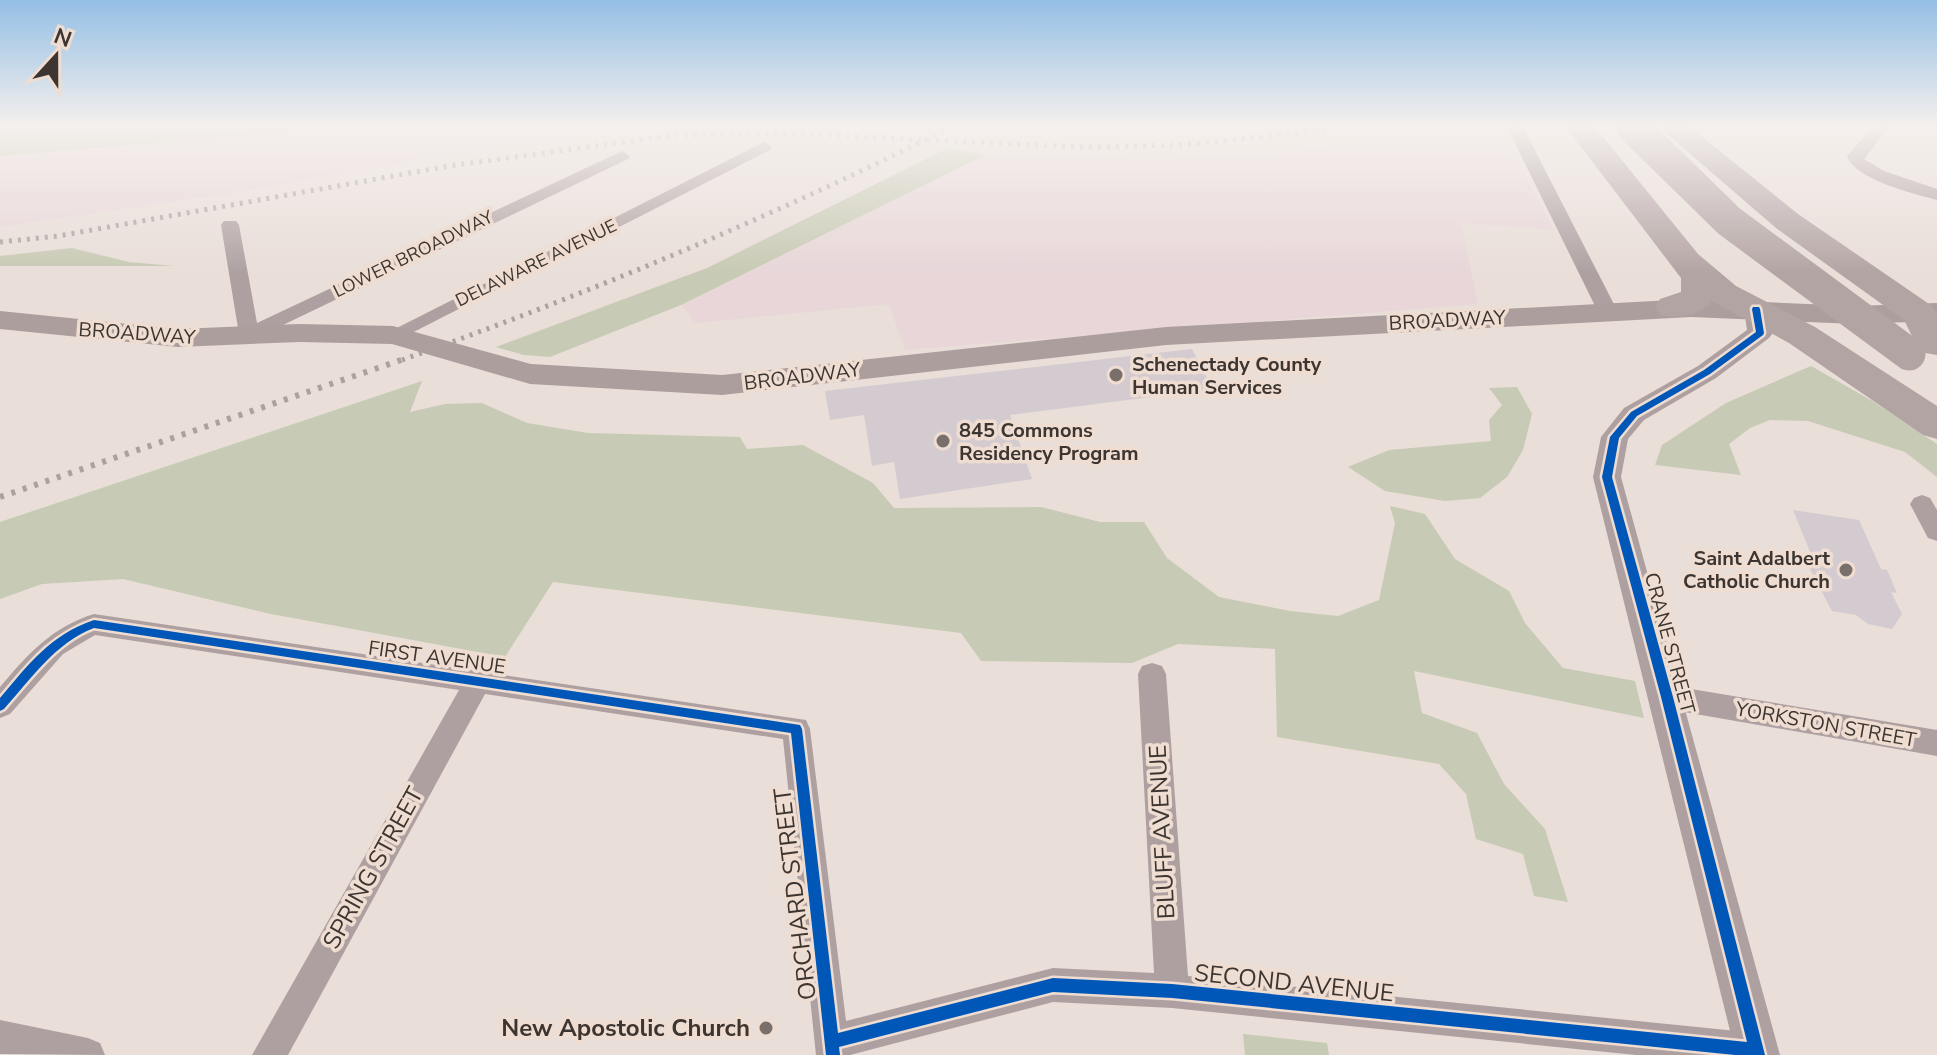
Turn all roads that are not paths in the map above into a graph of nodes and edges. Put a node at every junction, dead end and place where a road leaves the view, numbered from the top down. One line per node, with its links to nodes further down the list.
1 (580, 176): 16 (street, LOWER BROADWAY)
2 (706, 176): 18 (street, DELAWARE AVENUE)
3 (1540, 176): 13 (street)
4 (1619, 176): 11 (highway)
5 (1654, 176): 20 (highway)
6 (1681, 176): 17 (highway, bridge)
7 (1732, 176): 17 (highway)
8 (1882, 176): 9 (street)
9 (1937, 195)
10 (230, 225): 16 (street)
11 (1688, 262): 12 (highway); 14 (highway)
12 (1673, 307): 13 (main road, BROADWAY); 14 (main road, BROADWAY)
13 (1609, 314): 14 (main road, BROADWAY); 18 (main road, BROADWAY)
14 (1758, 321): 17 (main road, BROADWAY); 19 (highway); 26 (street, CRANE STREET)
15 (3, 324): 16 (main road, BROADWAY)
16 (249, 334): 18 (main road, BROADWAY)
17 (1926, 334): 19 (main road)
18 (393, 335)
19 (1802, 335): 21 (highway)
20 (1937, 398)
21 (1937, 425)
22 (1922, 504): 23 (street)
23 (1937, 532)
24 (1152, 674): 30 (street, BLUFF AVENUE)
25 (478, 681): 27 (street, FIRST AVENUE); 28 (street, FIRST AVENUE); 35 (street, SPRING STREET)
26 (1667, 697): 29 (street, YORKSTON STREET); 33 (street, CRANE STREET)
27 (0, 706)
28 (796, 729): 32 (street, ORCHARD STREET)
29 (1937, 743)
30 (1172, 991): 32 (street, SECOND AVENUE); 33 (street, SECOND AVENUE)
31 (0, 1037): 34 (street)
32 (833, 1048)
33 (1757, 1052)
34 (88, 1055)
35 (269, 1055)

